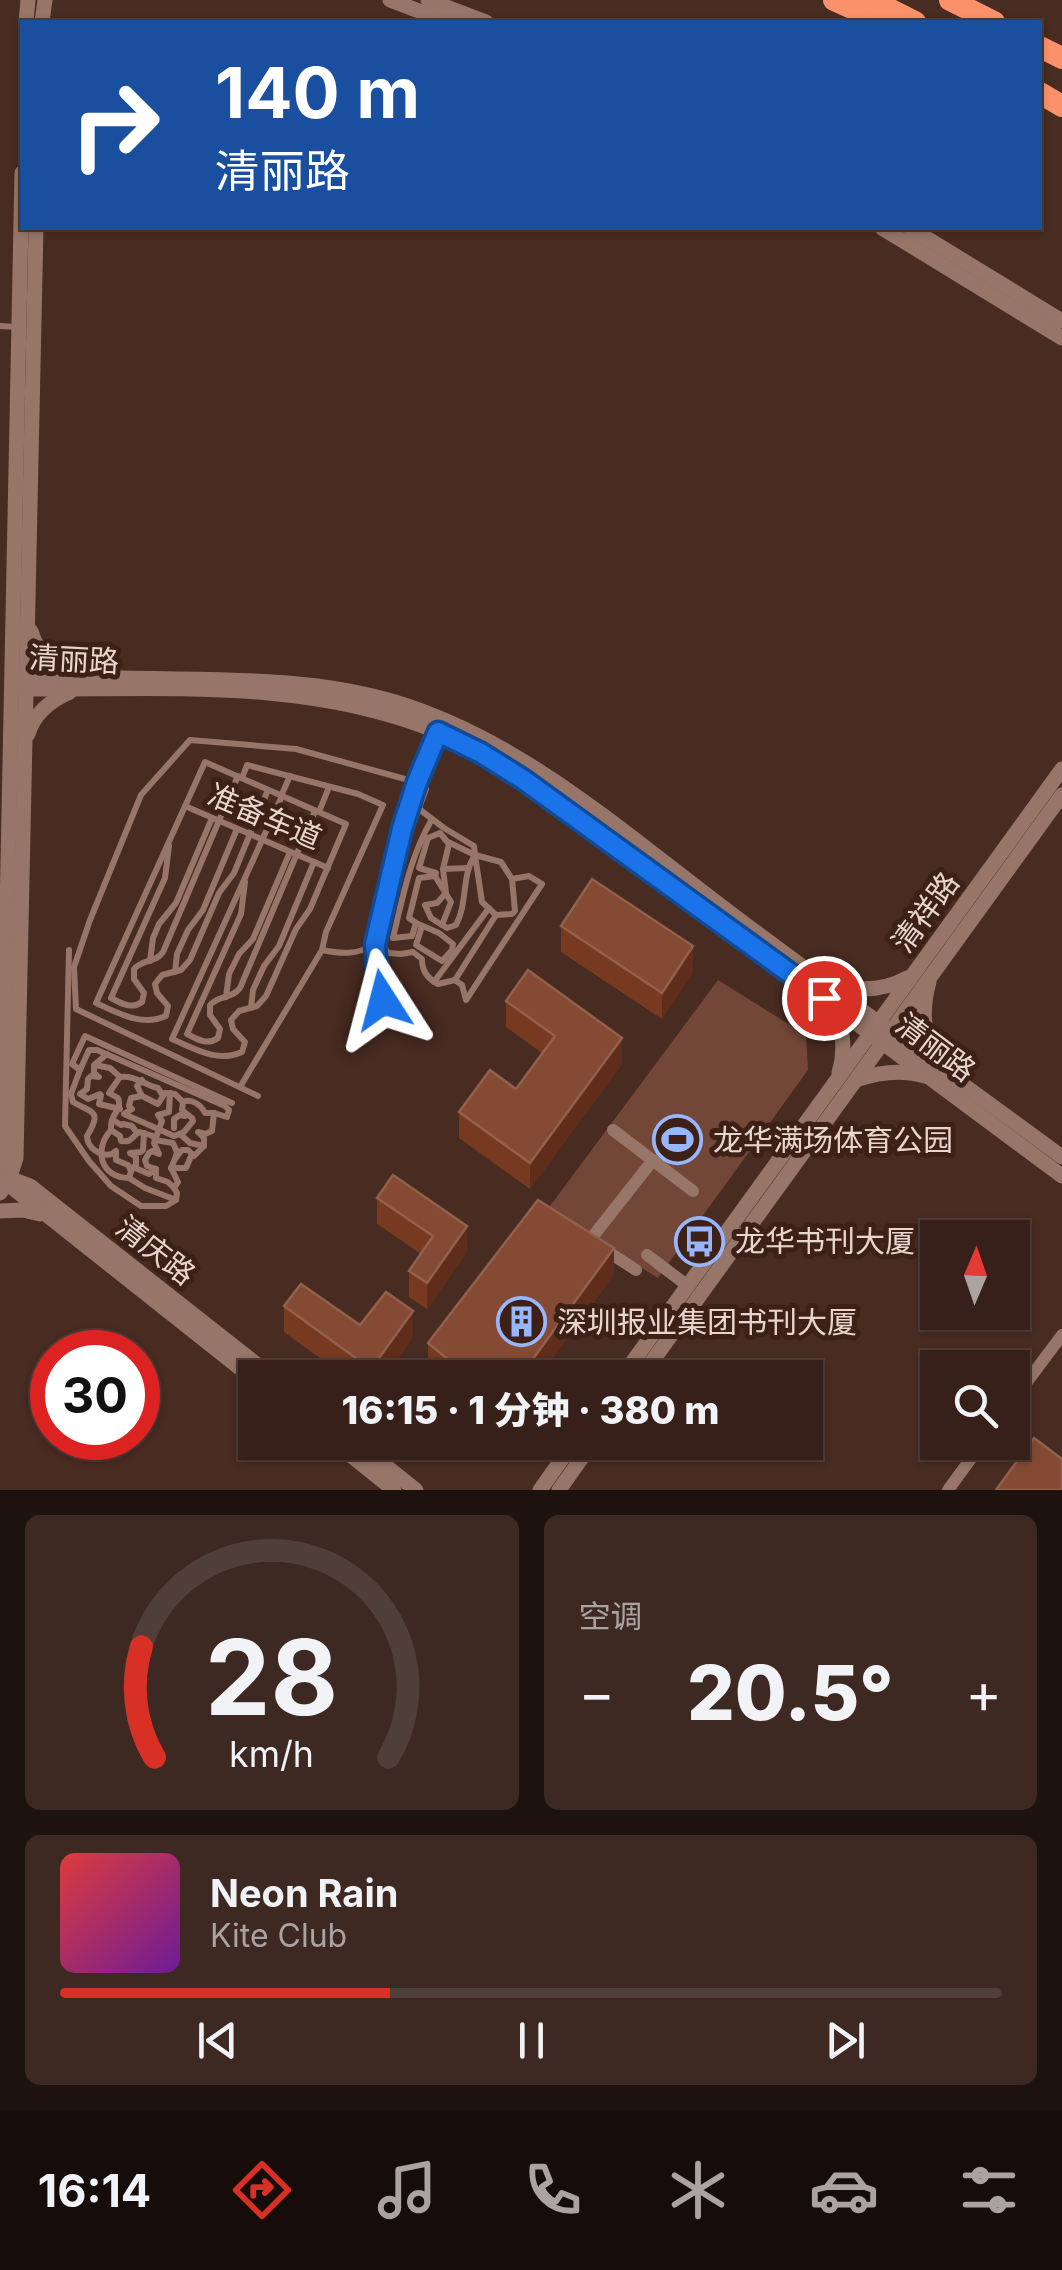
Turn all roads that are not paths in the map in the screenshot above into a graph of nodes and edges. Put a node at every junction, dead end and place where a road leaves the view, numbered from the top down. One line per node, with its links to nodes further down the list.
1 (390, 0): 6 (street)
2 (428, 0): 7 (street)
3 (834, 0): 8 (highway)
4 (871, 0): 9 (highway)
5 (950, 0): 10 (highway)
6 (443, 20)
7 (481, 20)
8 (879, 20)
9 (911, 20)
10 (990, 20)
11 (24, 230): 17 (street)
12 (36, 230): 17 (street)
13 (885, 230): 18 (street)
14 (913, 230): 15 (street)
15 (1062, 321)
16 (0, 326): 17 (lane)
17 (27, 327): 19 (street); 20 (street)
18 (1062, 338)
19 (28, 619): 20 (street); 21 (street)
20 (22, 683): 21 (street, 清丽路); 23 (street); 71 (street)
21 (85, 684): 22 (street, 清丽路); 23 (street)
22 (440, 726): 27 (street); 72 (street, 清丽路)
23 (25, 743): 71 (street)
24 (1062, 769): 68 (street, 清祥路)
25 (290, 776): 26 (lane); 28 (lane); 31 (lane)
26 (240, 777): 29 (lane, 准备车道); 32 (lane, 准备车道); 35 (lane)
27 (422, 785): 33 (lane); 60 (street); 85 (lane)
28 (329, 786): 34 (lane); 65 (lane)
29 (268, 790): 31 (lane, 准备车道); 38 (lane)
30 (1062, 795): 68 (street, 清祥路)
31 (282, 796): 34 (lane, 准备车道); 40 (lane)
32 (185, 806): 35 (lane, 准备车道); 39 (lane)
33 (419, 809): 36 (lane); 63 (lane)
34 (317, 811): 42 (lane); 45 (lane, 准备车道)
35 (215, 819): 37 (lane, 准备车道); 52 (lane); 52 (lane)
36 (432, 819): 43 (lane); 56 (lane)
37 (236, 828): 38 (lane, 准备车道); 54 (lane)
38 (250, 834): 40 (lane, 准备车道); 54 (lane)
39 (170, 840): 66 (lane); 67 (lane)
40 (262, 840): 42 (lane, 准备车道); 48 (lane)
41 (447, 842): 43 (lane); 47 (lane); 49 (lane)
42 (293, 853): 44 (lane, 准备车道); 59 (lane); 59 (lane)
43 (475, 855): 46 (lane); 50 (lane); 53 (lane)
44 (314, 862): 45 (lane, 准备车道); 62 (lane)
45 (328, 868): 62 (lane)
46 (468, 868): 47 (lane); 58 (lane)
47 (444, 869): 51 (lane)
48 (246, 876): 73 (lane); 75 (lane)
49 (435, 876): 51 (lane); 56 (lane)
50 (512, 879): 55 (lane); 69 (lane)
51 (446, 892): 57 (lane); 57 (lane)
52 (180, 904): 66 (lane); 66 (lane)
53 (489, 908): 55 (lane); 61 (lane)
54 (207, 911): 67 (lane); 67 (lane)
55 (496, 915): 69 (lane)
56 (419, 924): 61 (lane); 63 (lane)
57 (442, 925): 58 (lane)
58 (456, 925): 61 (lane)
59 (256, 940): 73 (lane); 73 (lane)
60 (375, 944): 65 (lane); 74 (street)
61 (457, 946): 63 (lane); 70 (lane)
62 (283, 948): 75 (lane); 75 (lane)
63 (415, 948): 70 (lane)
64 (69, 950): 115 (lane)
65 (322, 950): 85 (lane)
66 (150, 961)
67 (175, 972)
68 (922, 975): 72 (street); 76 (street, 清祥路); 80 (street)
69 (455, 980): 70 (lane)
70 (434, 982)
71 (8, 985): 100 (street); 111 (street)
72 (824, 990): 76 (street, 清丽路); 83 (street)
73 (226, 997)
74 (383, 1000)
75 (251, 1008)
76 (881, 1032): 80 (street, 清丽路); 83 (street, 清祥路); 84 (street, 清祥路)
77 (107, 1054): 78 (lane); 79 (lane); 92 (lane)
78 (94, 1064): 81 (lane); 91 (lane)
79 (80, 1070): 90 (lane); 104 (lane)
80 (938, 1074): 84 (street); 105 (street, 清丽路); 110 (street, 清丽路)
81 (120, 1077): 82 (lane); 91 (lane)
82 (142, 1080): 86 (lane); 87 (lane)
83 (837, 1080): 120 (street, 清祥路)
84 (856, 1080): 124 (street, 清祥路)
85 (240, 1087): 88 (lane)
86 (167, 1094): 87 (lane); 89 (lane); 96 (lane)
87 (142, 1096): 96 (lane)
88 (258, 1096)
89 (183, 1102): 92 (lane); 93 (lane)
90 (232, 1103)
91 (120, 1109): 94 (lane)
92 (214, 1113): 102 (lane)
93 (186, 1116): 98 (lane); 98 (lane)
94 (112, 1120): 95 (lane); 99 (lane)
95 (111, 1130): 99 (lane); 104 (lane)
96 (160, 1130): 98 (lane); 101 (lane)
97 (613, 1130): 106 (street)
98 (177, 1131): 102 (lane)
99 (140, 1133): 101 (lane); 109 (lane)
100 (17, 1134): 111 (street); 114 (street)
101 (155, 1140): 107 (lane); 108 (lane)
102 (204, 1146): 103 (lane)
103 (192, 1153): 107 (lane); 107 (lane)
104 (101, 1154): 109 (lane); 109 (lane)
105 (1062, 1157)
106 (652, 1160): 113 (street); 119 (street)
107 (173, 1164): 112 (lane)
108 (156, 1169): 109 (lane); 112 (lane)
109 (131, 1172): 115 (lane)
110 (1062, 1176)
111 (3, 1179): 114 (street, 清庆路); 117 (street, 清庆路)
112 (174, 1188): 115 (lane)
113 (693, 1191)
114 (49, 1200): 122 (street, 清庆路)
115 (176, 1200)
116 (0, 1211): 117 (street)
117 (50, 1218): 125 (street, 清庆路)
118 (647, 1255): 120 (street)
119 (636, 1270)
120 (688, 1286): 123 (street, 清祥路)
121 (1062, 1334): 126 (street)
122 (251, 1360)
123 (634, 1360)
124 (653, 1360)
125 (238, 1367)
126 (1030, 1378)
127 (356, 1460): 132 (street)
128 (378, 1460): 133 (street)
129 (561, 1460): 134 (street)
130 (580, 1460): 135 (street)
131 (970, 1460): 136 (street)
132 (394, 1490)
133 (416, 1490)
134 (540, 1490)
135 (559, 1490)
136 (948, 1490)

